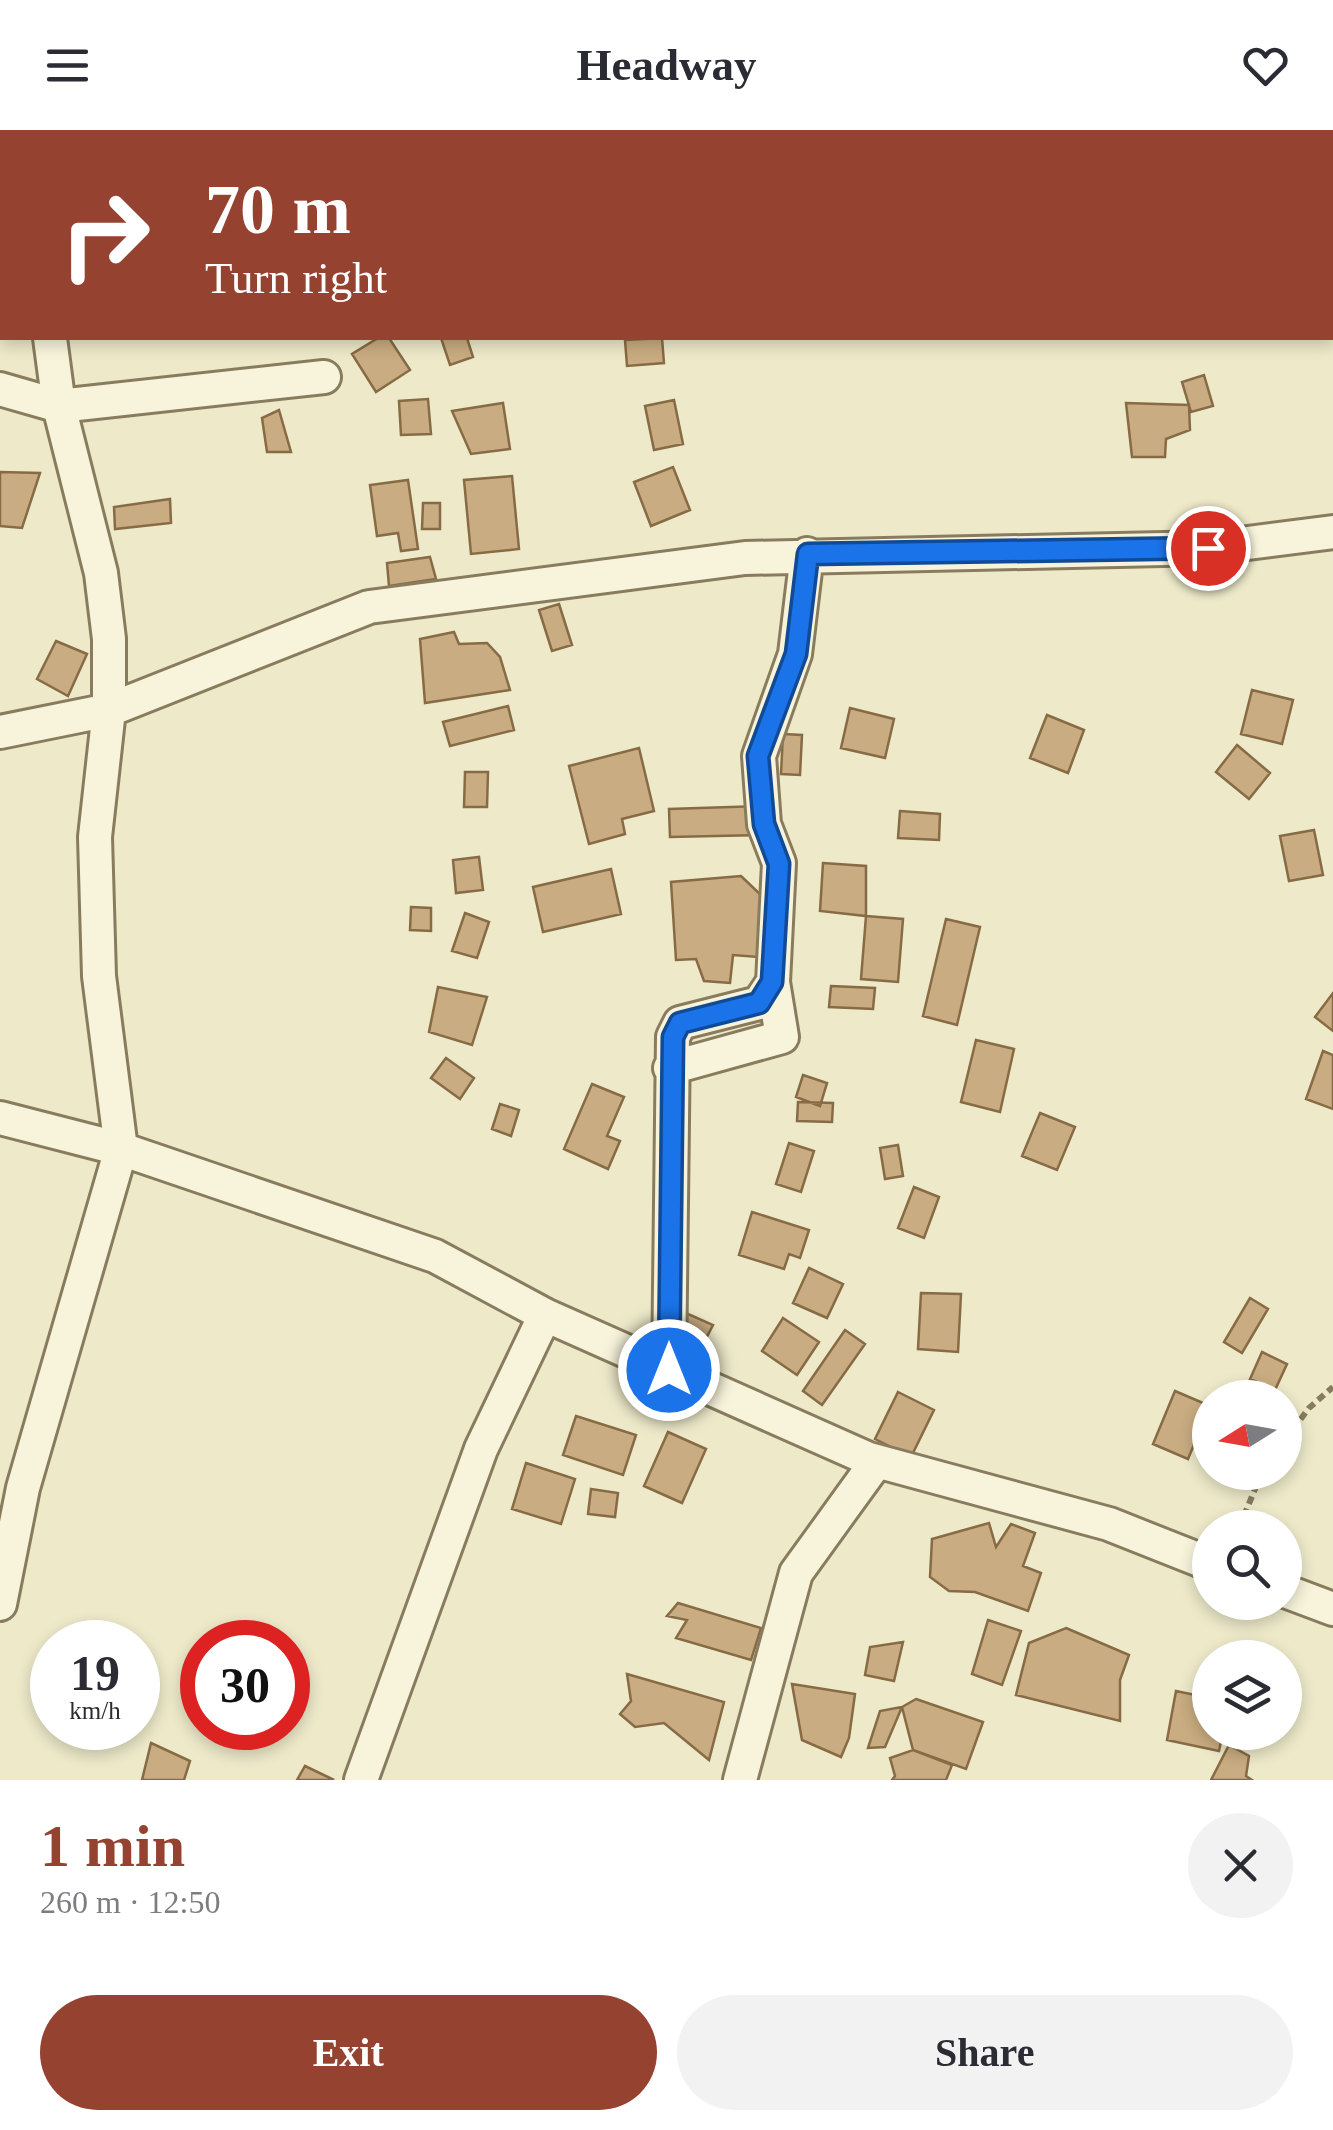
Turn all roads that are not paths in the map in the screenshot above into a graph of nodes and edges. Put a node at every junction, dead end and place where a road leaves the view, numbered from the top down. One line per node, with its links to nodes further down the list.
1 (50, 340): 4 (street)
2 (324, 377): 4 (street)
3 (0, 390): 4 (street)
4 (59, 406): 7 (street)
5 (1333, 532): 6 (street)
6 (808, 554): 7 (street); 12 (street)
7 (109, 710): 8 (street); 10 (street)
8 (0, 732)
9 (0, 1118): 10 (street)
10 (121, 1149): 11 (street); 16 (street)
11 (545, 1314): 12 (street); 18 (street)
12 (669, 1370): 13 (street)
13 (877, 1461): 14 (street); 19 (street)
14 (1192, 1557)
15 (1302, 1597): 17 (street)
16 (0, 1604)
17 (1333, 1609)
18 (361, 1780)
19 (740, 1780)

